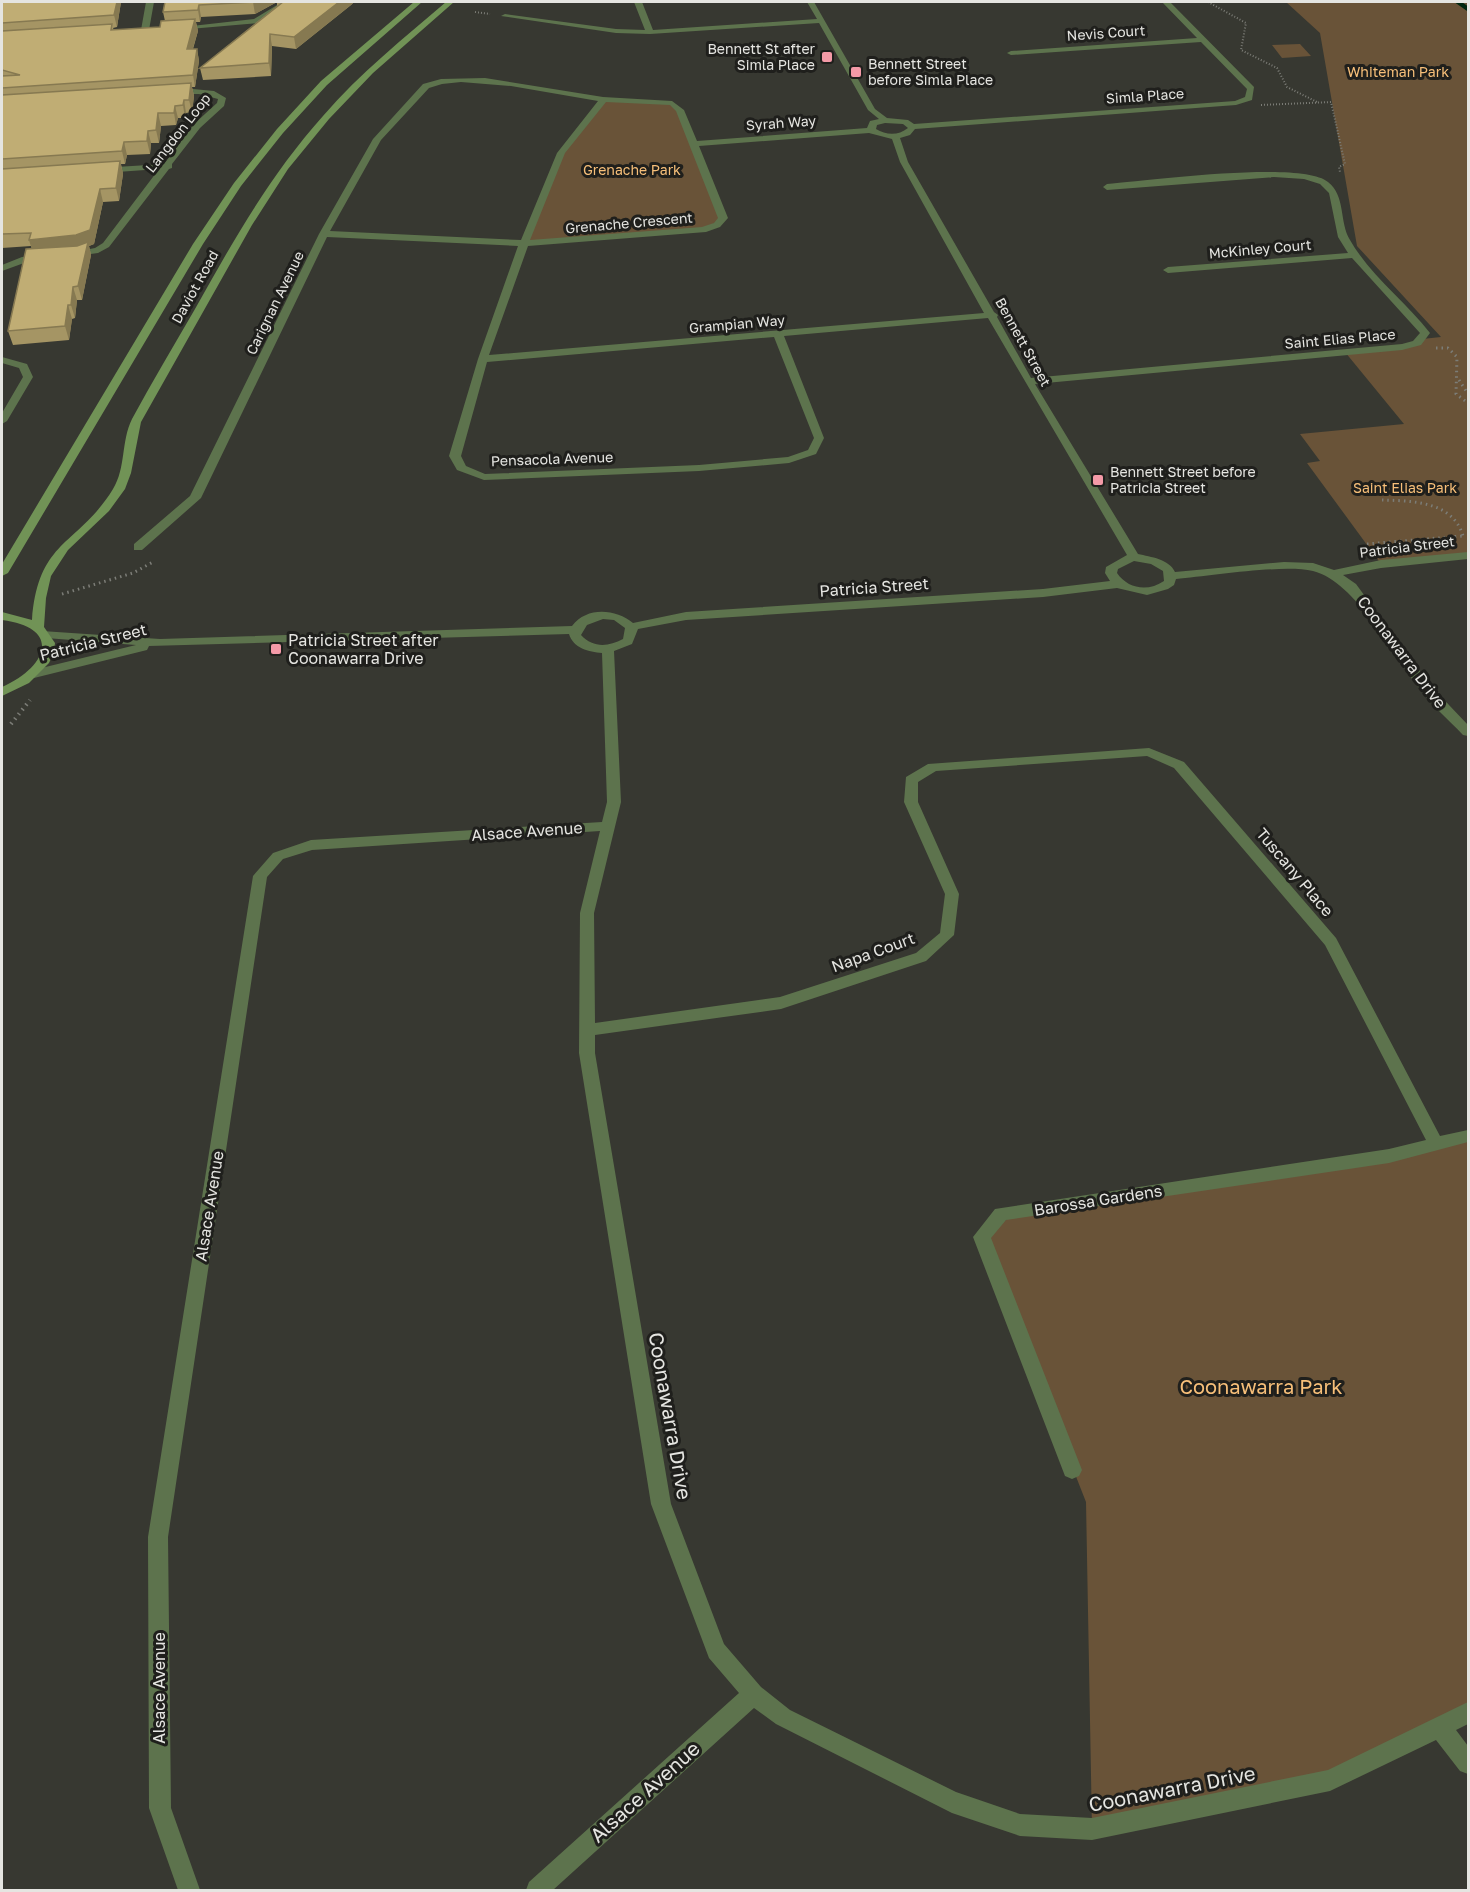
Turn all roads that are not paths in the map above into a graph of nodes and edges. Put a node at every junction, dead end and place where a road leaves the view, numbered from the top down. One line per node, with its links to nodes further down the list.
1 (150, 2): 11 (street)
2 (286, 2): 10 (street)
3 (418, 2): 42 (street, Daviot Road)
4 (450, 2): 48 (street, Daviot Road)
5 (638, 2): 14 (street)
6 (811, 2): 9 (street)
7 (1166, 2): 15 (street)
8 (505, 16): 14 (street)
9 (822, 21): 14 (street); 20 (street)
10 (166, 29)
11 (145, 30): 12 (street); 13 (street)
12 (155, 30)
13 (133, 31)
14 (650, 32)
15 (1203, 40): 16 (street, Nevis Court); 21 (street, Simla Place)
16 (1011, 53)
17 (446, 79): 19 (street, Grenache Crescent); 28 (street, Carignan Avenue)
18 (165, 93): 25 (street, Langdon Loop)
19 (604, 99): 24 (street, Grenache Crescent); 29 (street, Pensacola Avenue)
20 (885, 120): 21 (street); 22 (street)
21 (912, 127): 23 (street)
22 (871, 130): 23 (street); 24 (street, Syrah Way)
23 (896, 136): 33 (street, Bennett Street)
24 (692, 144): 29 (street, Grenache Crescent)
25 (169, 166): 26 (street); 31 (street, Langdon Loop)
26 (92, 171)
27 (1107, 187): 30 (street, Saint Elias Place)
28 (324, 234): 29 (street, Grenache Crescent); 39 (street, Carignan Avenue)
29 (524, 243): 35 (street, Pensacola Avenue)
30 (1354, 255): 32 (street, McKinley Court); 37 (street, Saint Elias Place)
31 (2, 268)
32 (1168, 270)
33 (993, 315): 34 (street, Grampian Way); 37 (street, Bennett Street)
34 (778, 334): 35 (street, Grampian Way); 35 (street, Pensacola Avenue)
35 (483, 359)
36 (2, 360): 38 (street)
37 (1028, 381): 41 (street, Bennett Street)
38 (2, 421)
39 (138, 547)
40 (1468, 555): 43 (street, Patricia Street)
41 (1134, 557): 44 (street); 45 (street)
42 (2, 573)
43 (1333, 574): 44 (street, Patricia Street); 56 (street, Coonawarra Drive)
44 (1171, 576): 45 (street, Patricia Street)
45 (1119, 584): 47 (street, Patricia Street)
46 (2, 616): 48 (street)
47 (631, 627): 49 (street); 51 (street)
48 (42, 630): 50 (street, Patricia Street); 52 (street, Daviot Road)
49 (576, 630): 50 (street, Patricia Street); 51 (street)
50 (160, 643): 52 (street, Patricia Street)
51 (608, 649): 58 (street, Coonawarra Drive)
52 (34, 674): 53 (street)
53 (15, 686): 54 (street); 55 (street)
54 (2, 692)
55 (2, 702)
56 (1468, 732)
57 (1036, 760): 59 (street, Napa Court); 61 (street, Tuscany Place)
58 (608, 826): 59 (street, Coonawarra Drive); 67 (street, Alsace Avenue)
59 (588, 1030): 63 (street, Coonawarra Drive)
60 (1468, 1136): 61 (street, Barossa Gardens)
61 (1435, 1142): 62 (street, Barossa Gardens)
62 (1071, 1470)
63 (754, 1694): 65 (street, Coonawarra Drive); 68 (street, Alsace Avenue)
64 (1468, 1713): 65 (street, Coonawarra Drive)
65 (1440, 1727): 66 (street)
66 (1468, 1763)
67 (189, 1890)
68 (537, 1890)

